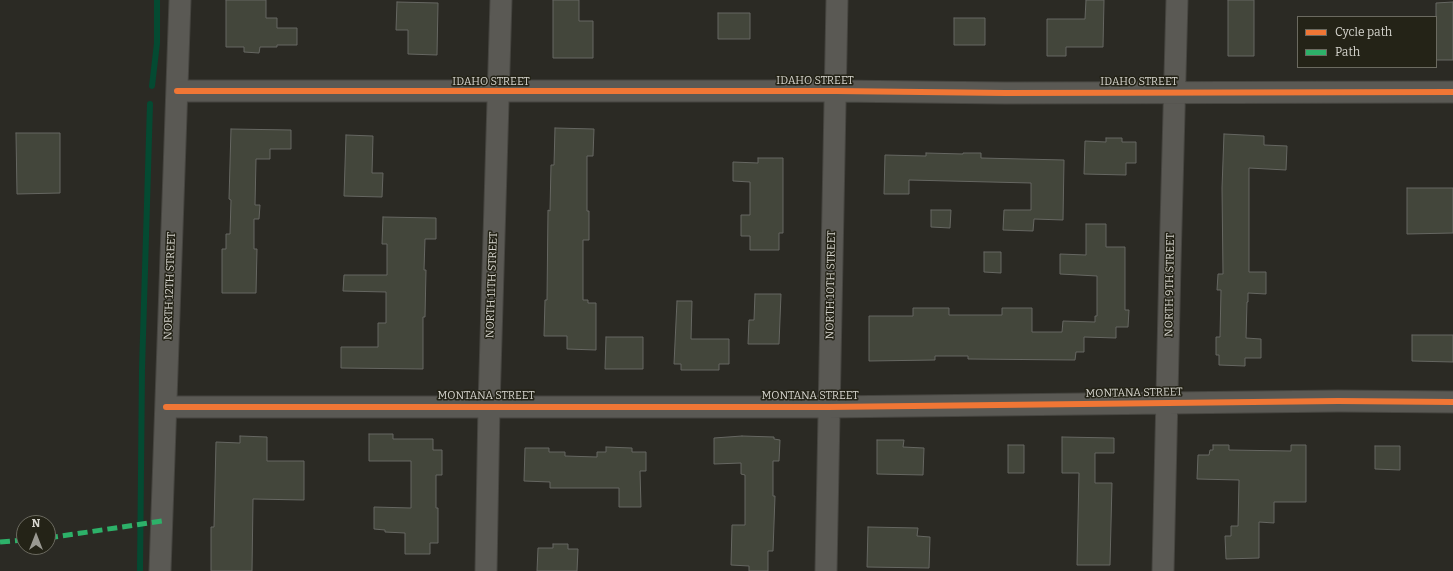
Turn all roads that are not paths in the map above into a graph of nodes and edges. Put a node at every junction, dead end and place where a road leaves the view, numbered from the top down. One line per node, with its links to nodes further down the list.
1 (180, 0): 5 (street, NORTH 12TH STREET)
2 (501, 0): 7 (street, NORTH 11TH STREET)
3 (838, 0): 6 (street, NORTH 10TH STREET)
4 (1177, 0): 8 (street, NORTH 9TH STREET)
5 (177, 91): 7 (street, IDAHO STREET); 12 (street, NORTH 12TH STREET)
6 (836, 91): 7 (street, IDAHO STREET); 8 (street, IDAHO STREET); 14 (street, NORTH 10TH STREET)
7 (498, 92): 13 (street, NORTH 11TH STREET)
8 (1175, 92): 9 (street, IDAHO STREET); 11 (street, NORTH 9TH STREET)
9 (1453, 92)
10 (1453, 402): 11 (street, MONTANA STREET)
11 (1167, 403): 14 (street, MONTANA STREET); 18 (street, NORTH 9TH STREET)
12 (166, 406): 13 (street, MONTANA STREET); 15 (street, NORTH 12TH STREET)
13 (488, 406): 14 (street, MONTANA STREET); 16 (street, NORTH 11TH STREET)
14 (828, 406): 17 (street, NORTH 10TH STREET)
15 (160, 571)
16 (486, 571)
17 (826, 571)
18 (1163, 571)

